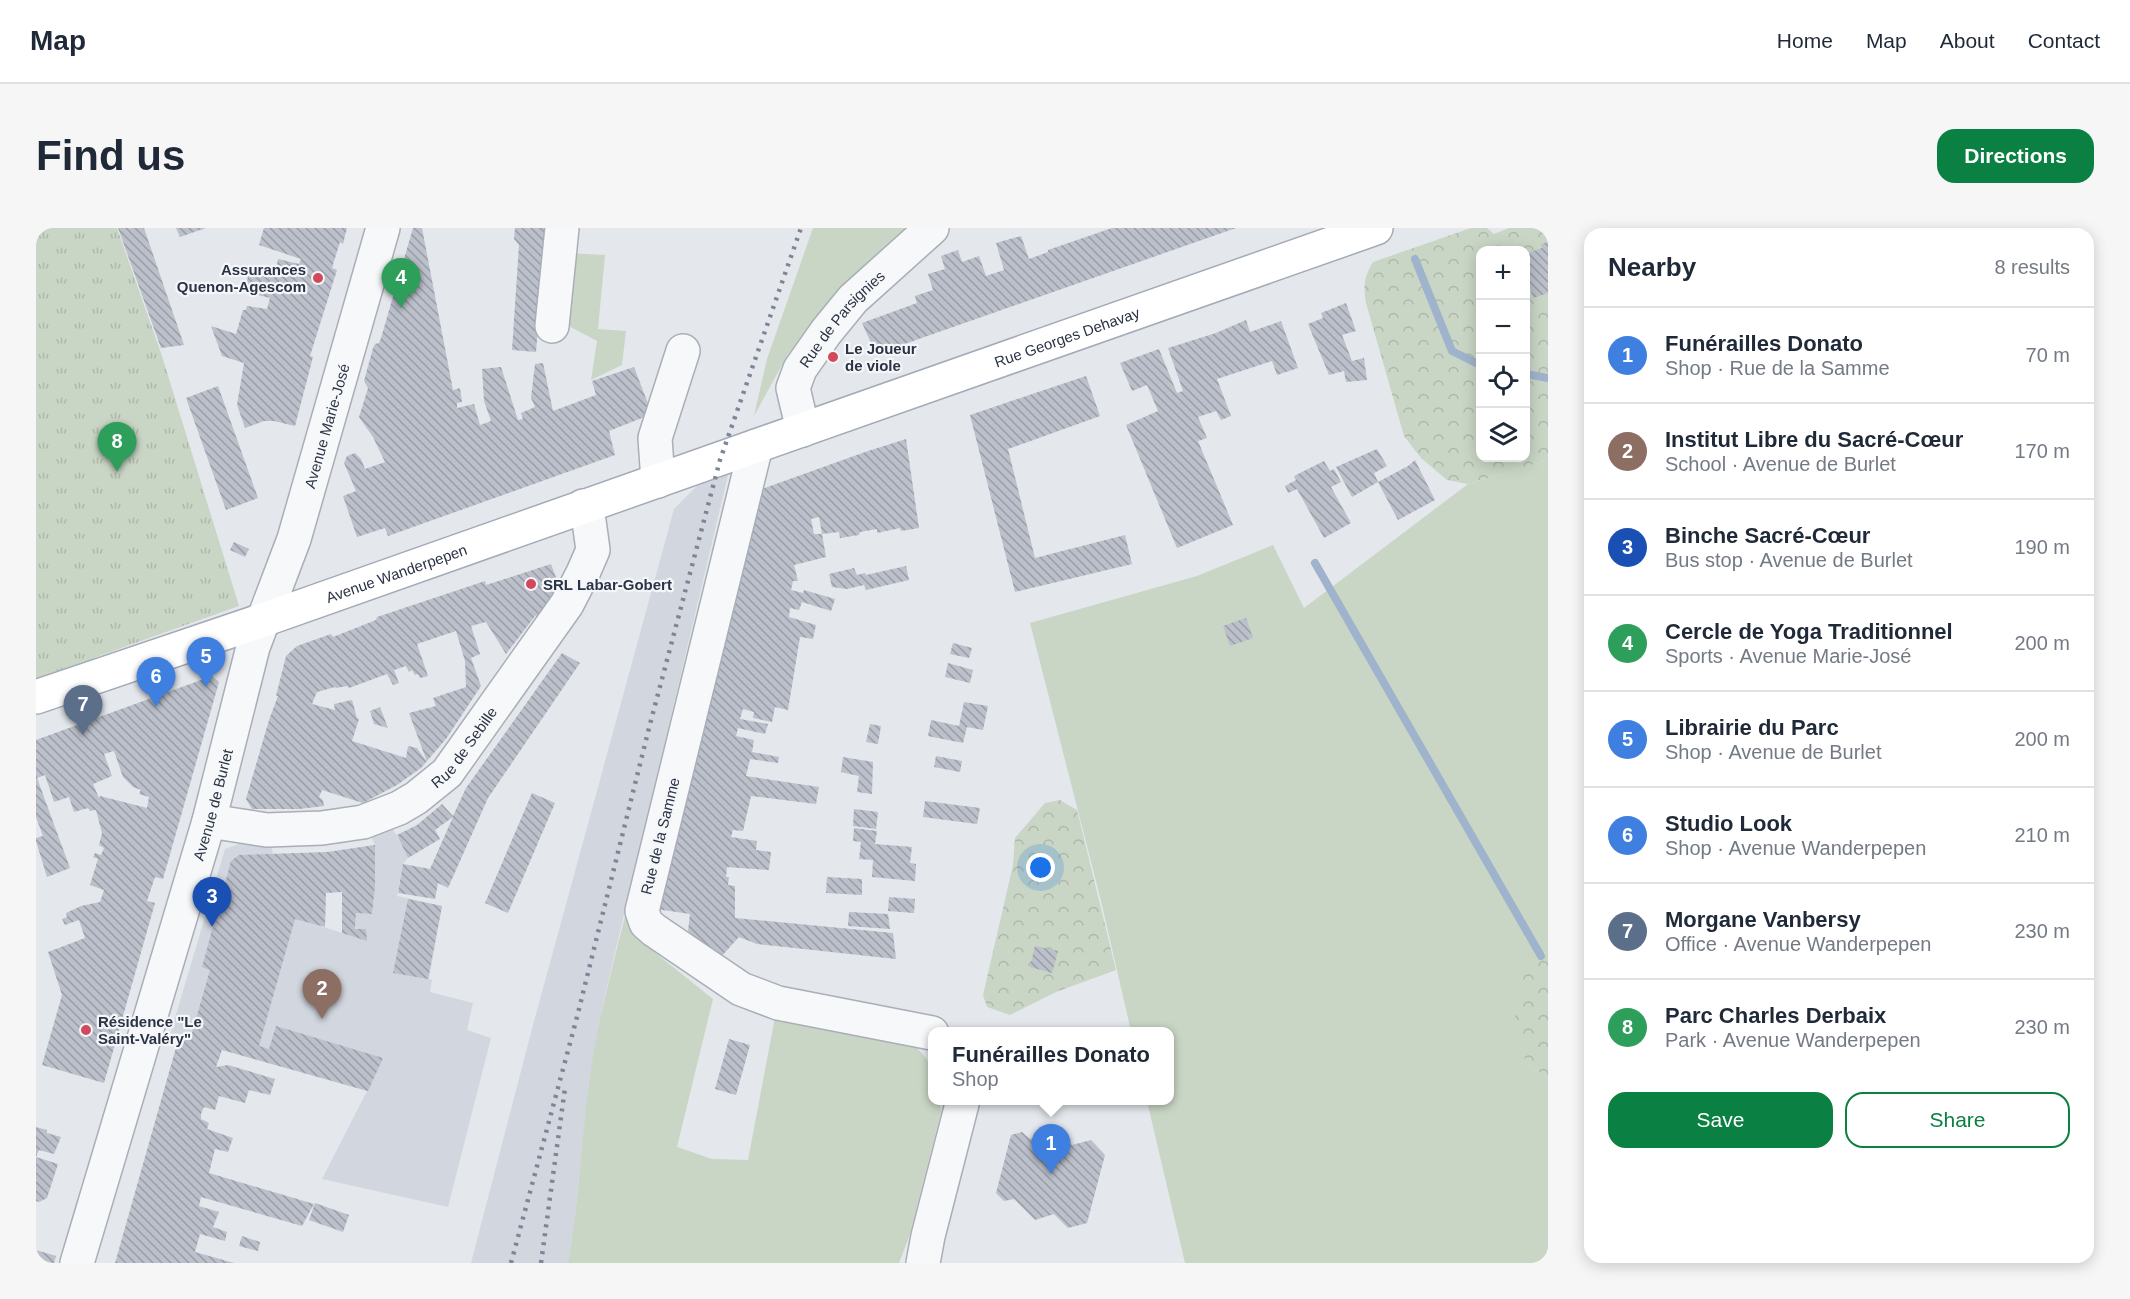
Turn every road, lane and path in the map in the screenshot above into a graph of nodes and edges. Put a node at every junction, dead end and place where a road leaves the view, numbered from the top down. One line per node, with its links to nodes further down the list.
1 (383, 228): 11 (street, Avenue Marie-José)
2 (562, 228): 5 (street)
3 (932, 228): 7 (street, Rue de Parsignies)
4 (1377, 228): 7 (main road, Rue Georges Dehavay)
5 (552, 326)
6 (682, 351): 9 (street)
7 (803, 430): 8 (main road, Rue Georges Dehavay)
8 (756, 446): 9 (main road, Avenue Wanderpepen); 14 (street, Rue de la Samme)
9 (658, 481): 10 (main road, Avenue Wanderpepen)
10 (583, 506): 11 (main road, Avenue Wanderpepen); 13 (street, Rue de Sebille)
11 (263, 620): 12 (main road, Avenue Wanderpepen); 13 (street, Avenue de Burlet)
12 (36, 697)
13 (209, 821): 16 (street, Avenue de Burlet)
14 (928, 1032)
15 (962, 1105): 17 (street)
16 (77, 1263)
17 (923, 1263)

